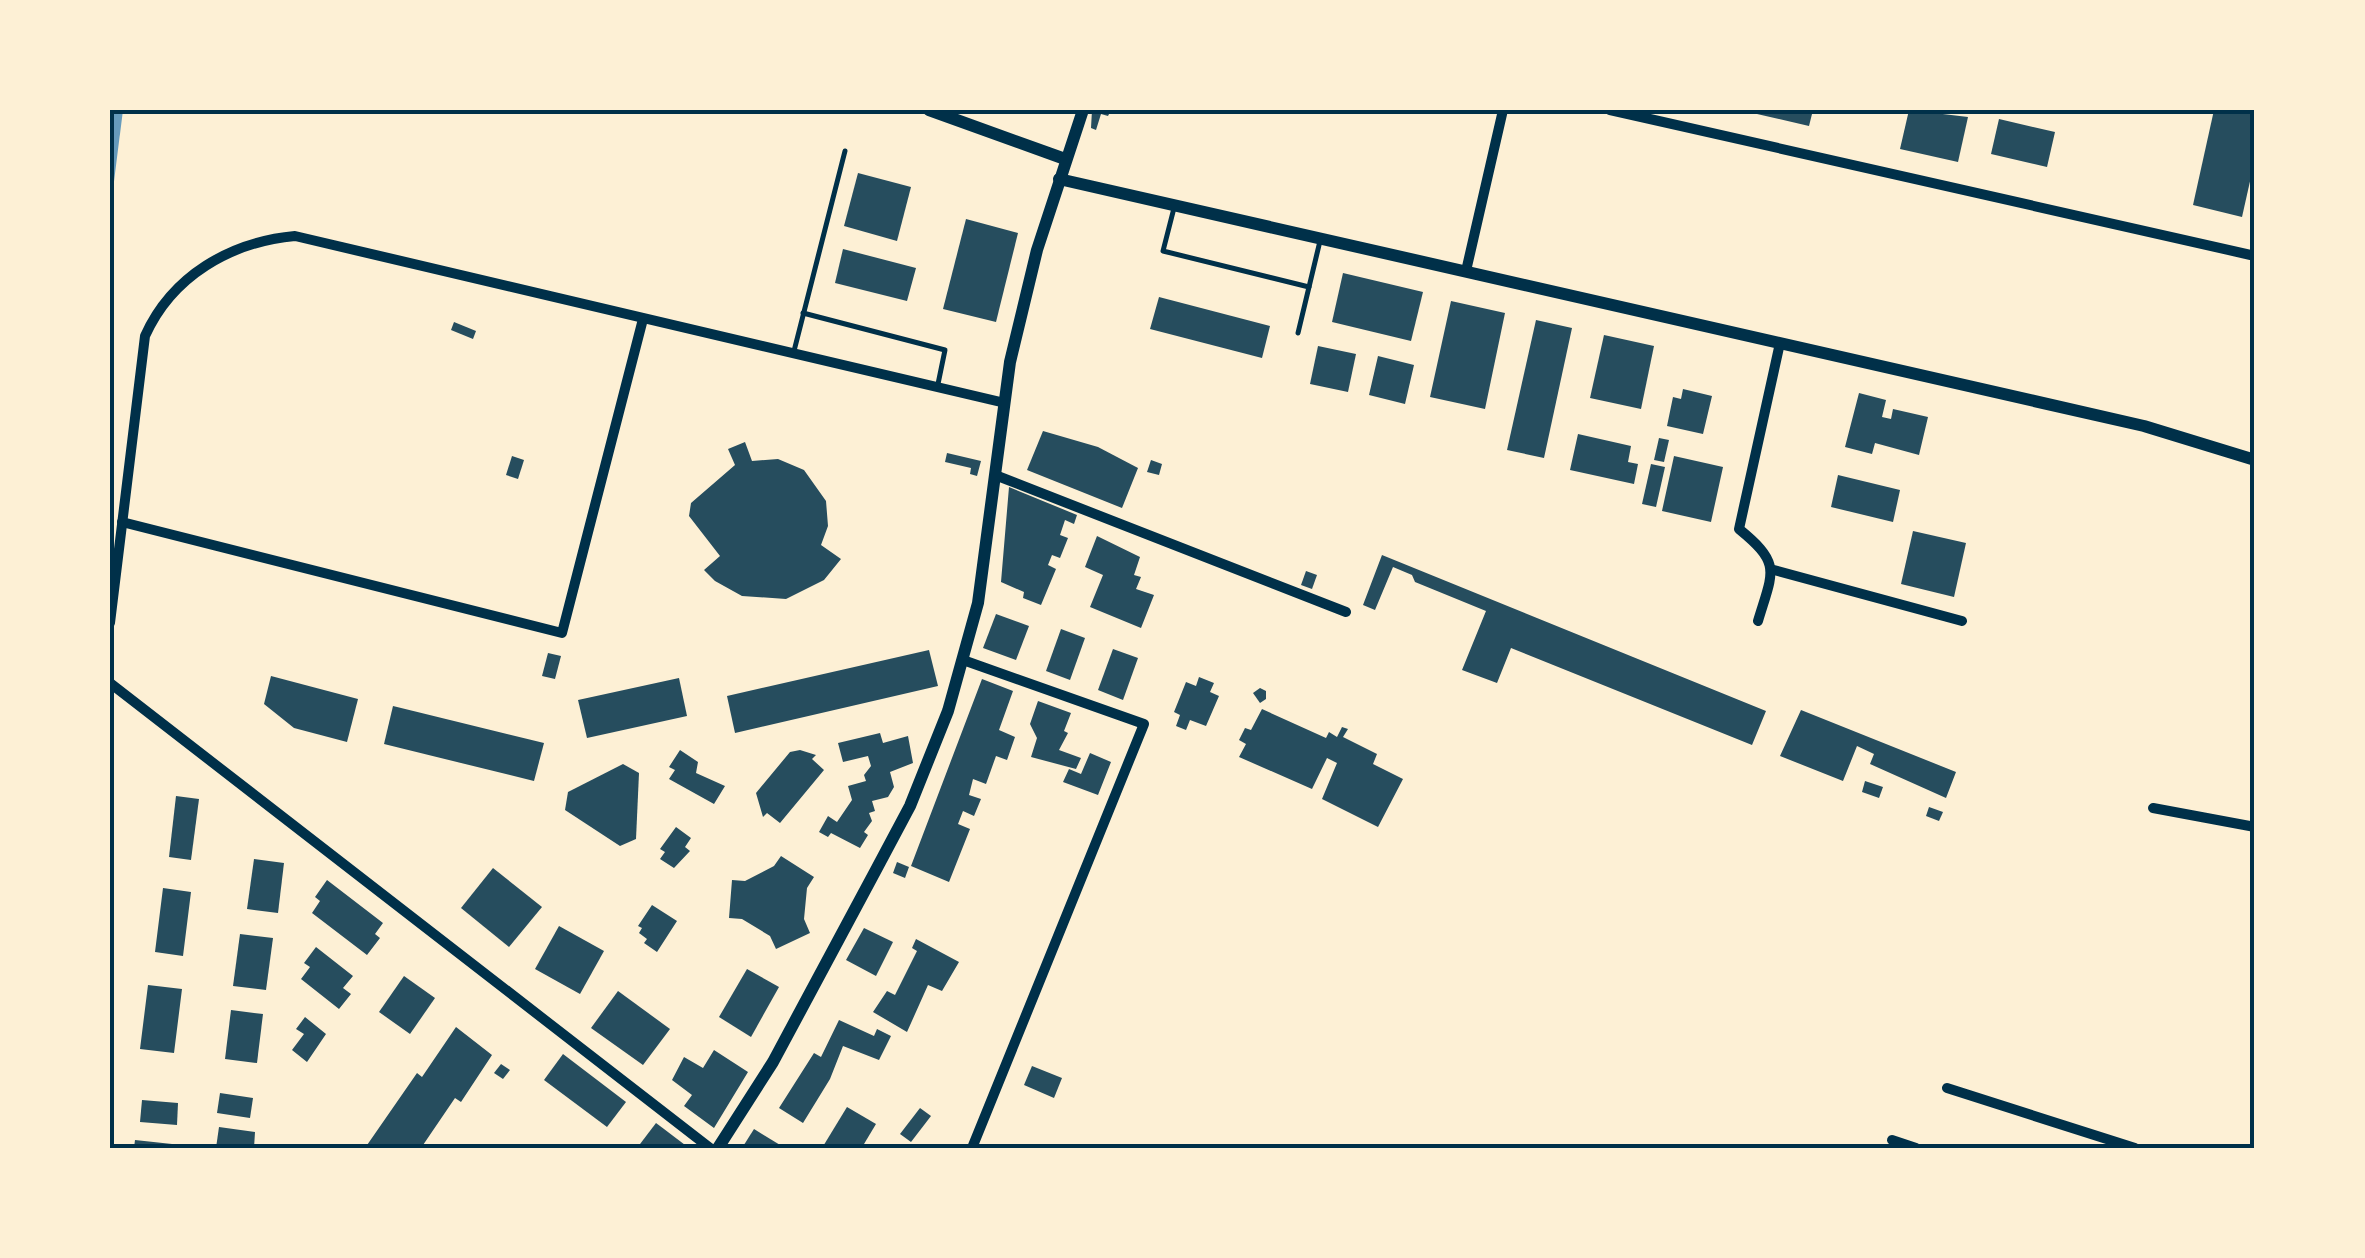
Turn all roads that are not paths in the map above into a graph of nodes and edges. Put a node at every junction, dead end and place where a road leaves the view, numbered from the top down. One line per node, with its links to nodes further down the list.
1 (929, 110): 6 (street)
2 (1083, 110): 6 (street)
3 (1503, 110): 11 (street)
4 (1610, 110): 10 (street)
5 (845, 150): 13 (lane)
6 (1065, 159): 7 (street)
7 (1059, 179): 8 (street); 19 (street)
8 (1174, 205): 9 (street); 12 (lane)
9 (1321, 238): 11 (street); 12 (lane)
10 (2255, 256)
11 (1466, 272): 16 (street)
12 (1309, 287): 15 (lane)
13 (803, 313): 17 (lane); 18 (lane)
14 (643, 318): 17 (street); 22 (street); 22 (street)
15 (1298, 333)
16 (1780, 343): 20 (street); 23 (street)
17 (793, 354): 18 (street)
18 (938, 387): 19 (street)
19 (1005, 403): 21 (street)
20 (2255, 460)
21 (995, 475): 24 (street); 28 (street)
22 (122, 522): 27 (street)
23 (1774, 570): 25 (street); 26 (street)
24 (1346, 612)
25 (1758, 621)
26 (1962, 621)
27 (110, 623)
28 (962, 660): 35 (street); 36 (street)
29 (110, 683): 34 (street)
30 (2153, 808): 31 (street)
31 (2255, 827)
32 (1947, 1088): 38 (street)
33 (1892, 1140): 37 (street)
34 (710, 1148)
35 (718, 1148)
36 (972, 1148)
37 (1916, 1148)
38 (2135, 1148)

